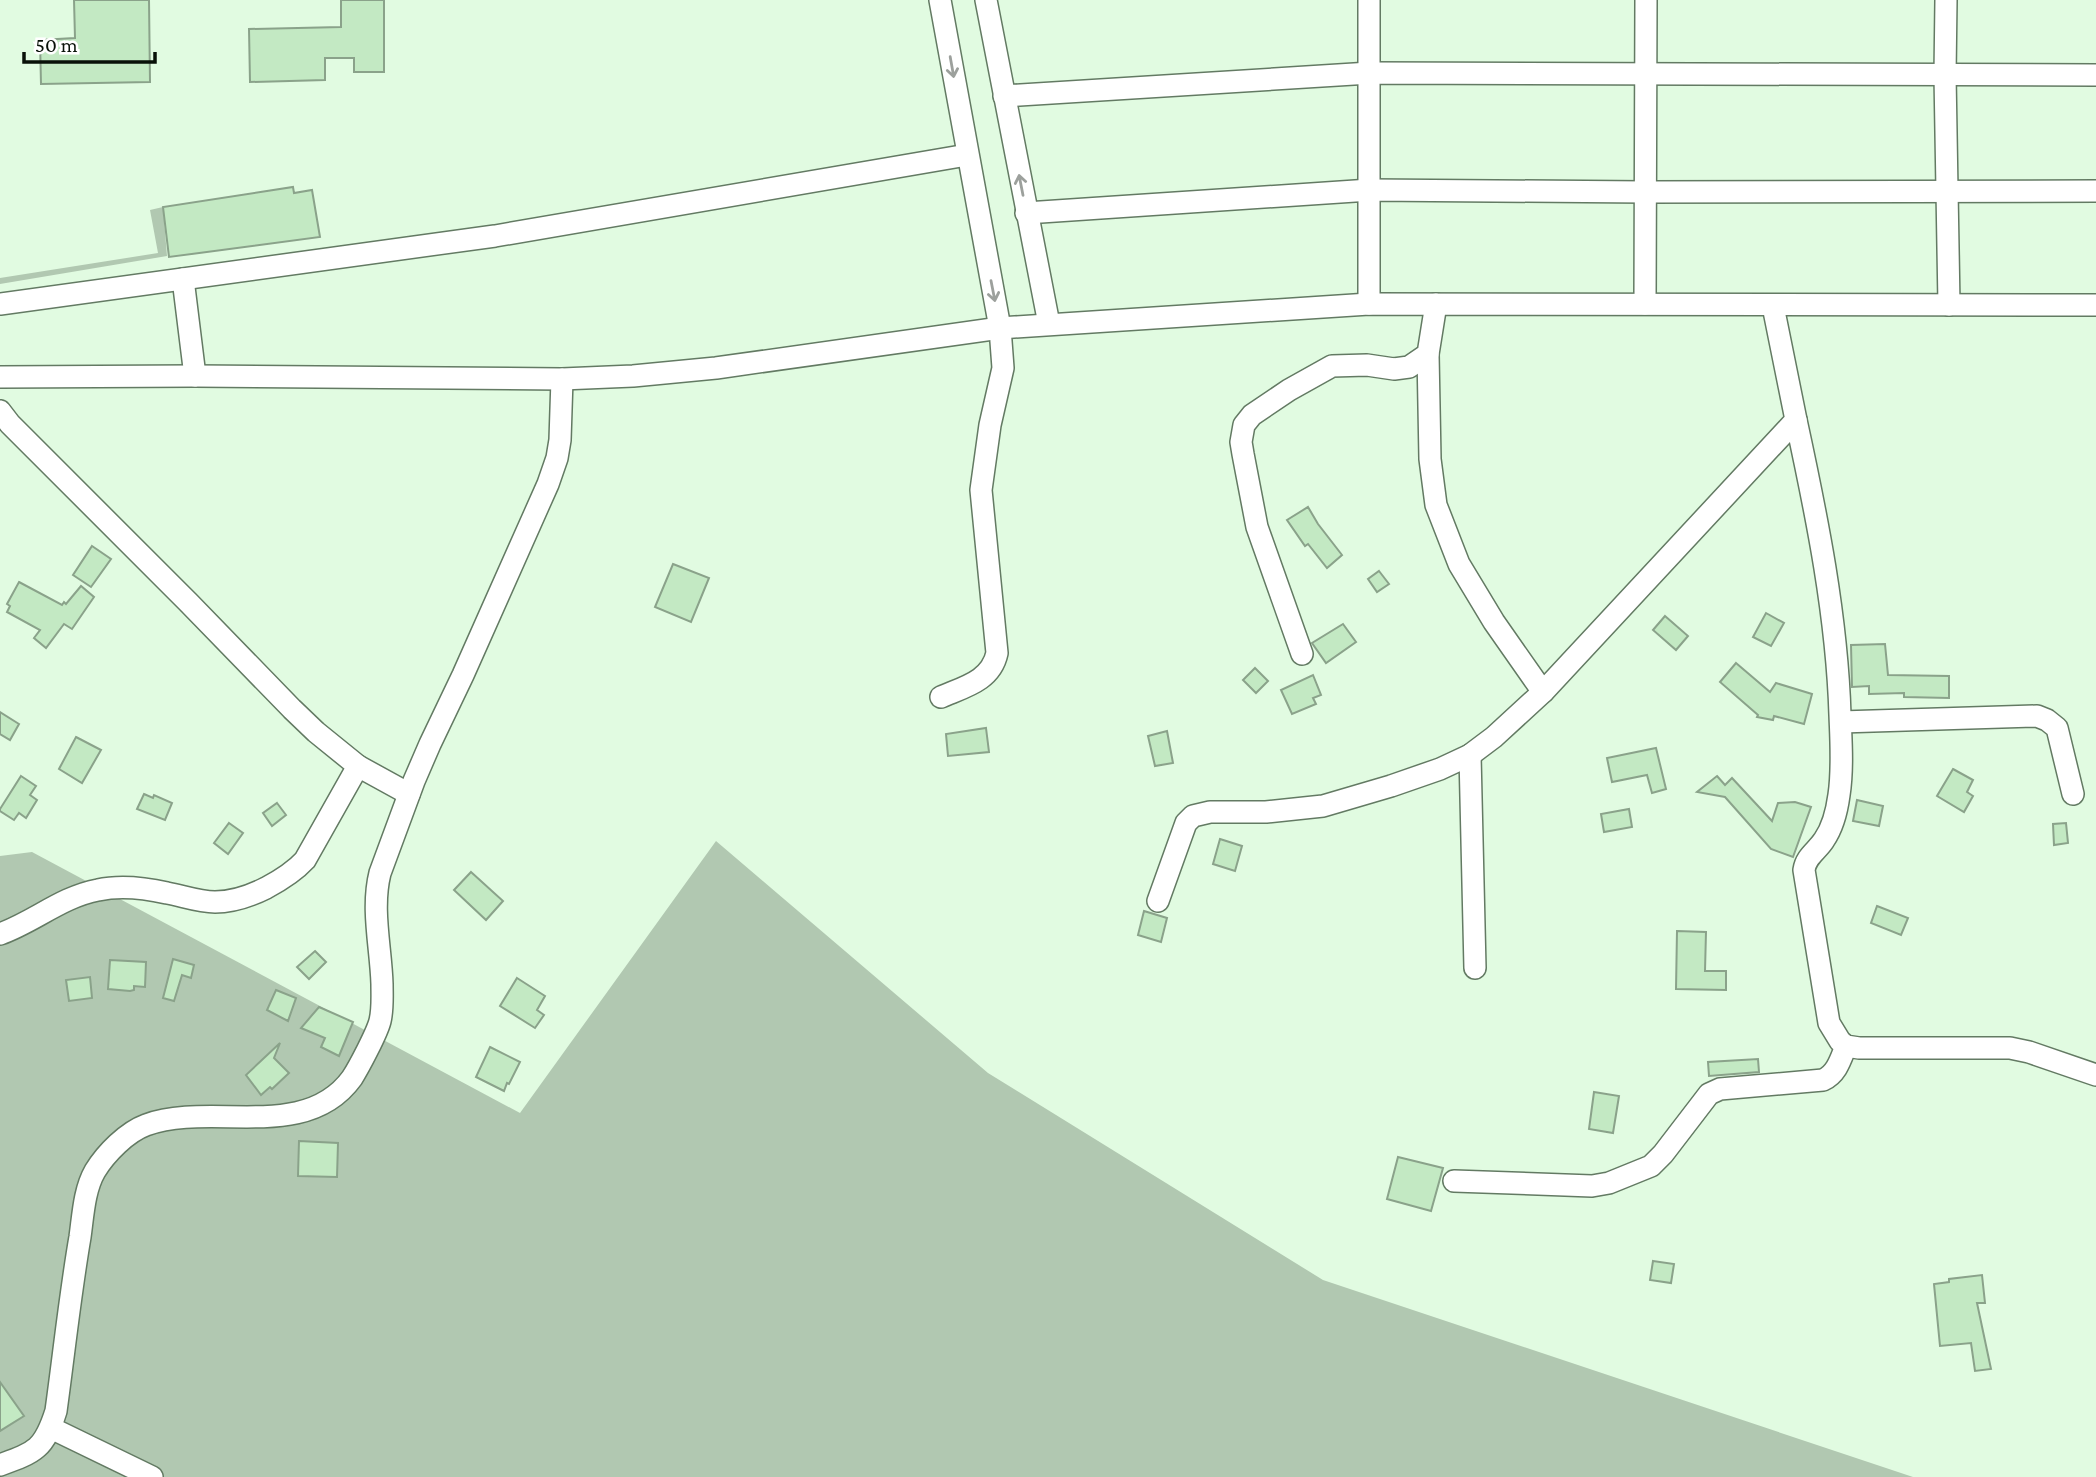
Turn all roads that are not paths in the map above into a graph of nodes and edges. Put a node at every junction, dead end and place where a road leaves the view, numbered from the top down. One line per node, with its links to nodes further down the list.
1 (940, 0): 11 (street, one-way to 11)
2 (986, 0): 10 (street)
3 (1368, 0): 6 (street)
4 (1646, 0): 7 (street)
5 (1946, 0): 8 (street)
6 (1370, 73): 7 (street); 10 (street); 12 (street)
7 (1646, 74): 8 (street); 15 (street)
8 (1945, 75): 9 (street); 13 (street)
9 (2096, 75)
10 (1004, 96): 16 (street, one-way to 10)
11 (967, 155): 17 (street); 26 (street, one-way to 26)
12 (1370, 190): 15 (street); 16 (street); 19 (street)
13 (1947, 190): 14 (street); 15 (street); 22 (street)
14 (2096, 191)
15 (1646, 192): 21 (street)
16 (1026, 213): 25 (street)
17 (183, 279): 18 (street); 28 (street)
18 (0, 304)
19 (1369, 304): 20 (street); 25 (street)
20 (1436, 304): 21 (street); 27 (street)
21 (1645, 304): 24 (street)
22 (1949, 305): 23 (street); 24 (street)
23 (2096, 305)
24 (1773, 306): 31 (street)
25 (1049, 324): 26 (street)
26 (1000, 328): 30 (street); 35 (street)
27 (1428, 354): 33 (street); 34 (street)
28 (195, 376): 29 (street); 30 (street)
29 (0, 377)
30 (562, 379): 39 (street)
31 (1796, 421): 34 (street); 36 (street)
32 (4, 425): 38 (street)
33 (1302, 654)
34 (1543, 692): 37 (street)
35 (941, 697)
36 (1841, 722): 40 (street); 44 (street)
37 (1469, 755): 41 (street); 43 (street)
38 (358, 766): 39 (street); 42 (street)
39 (409, 794): 47 (street)
40 (2073, 794)
41 (1158, 901)
42 (0, 934)
43 (1475, 968)
44 (1846, 1046): 45 (street); 46 (street)
45 (2096, 1075)
46 (1454, 1181)
47 (51, 1428): 48 (street); 49 (street)
48 (0, 1465)
49 (152, 1477)

